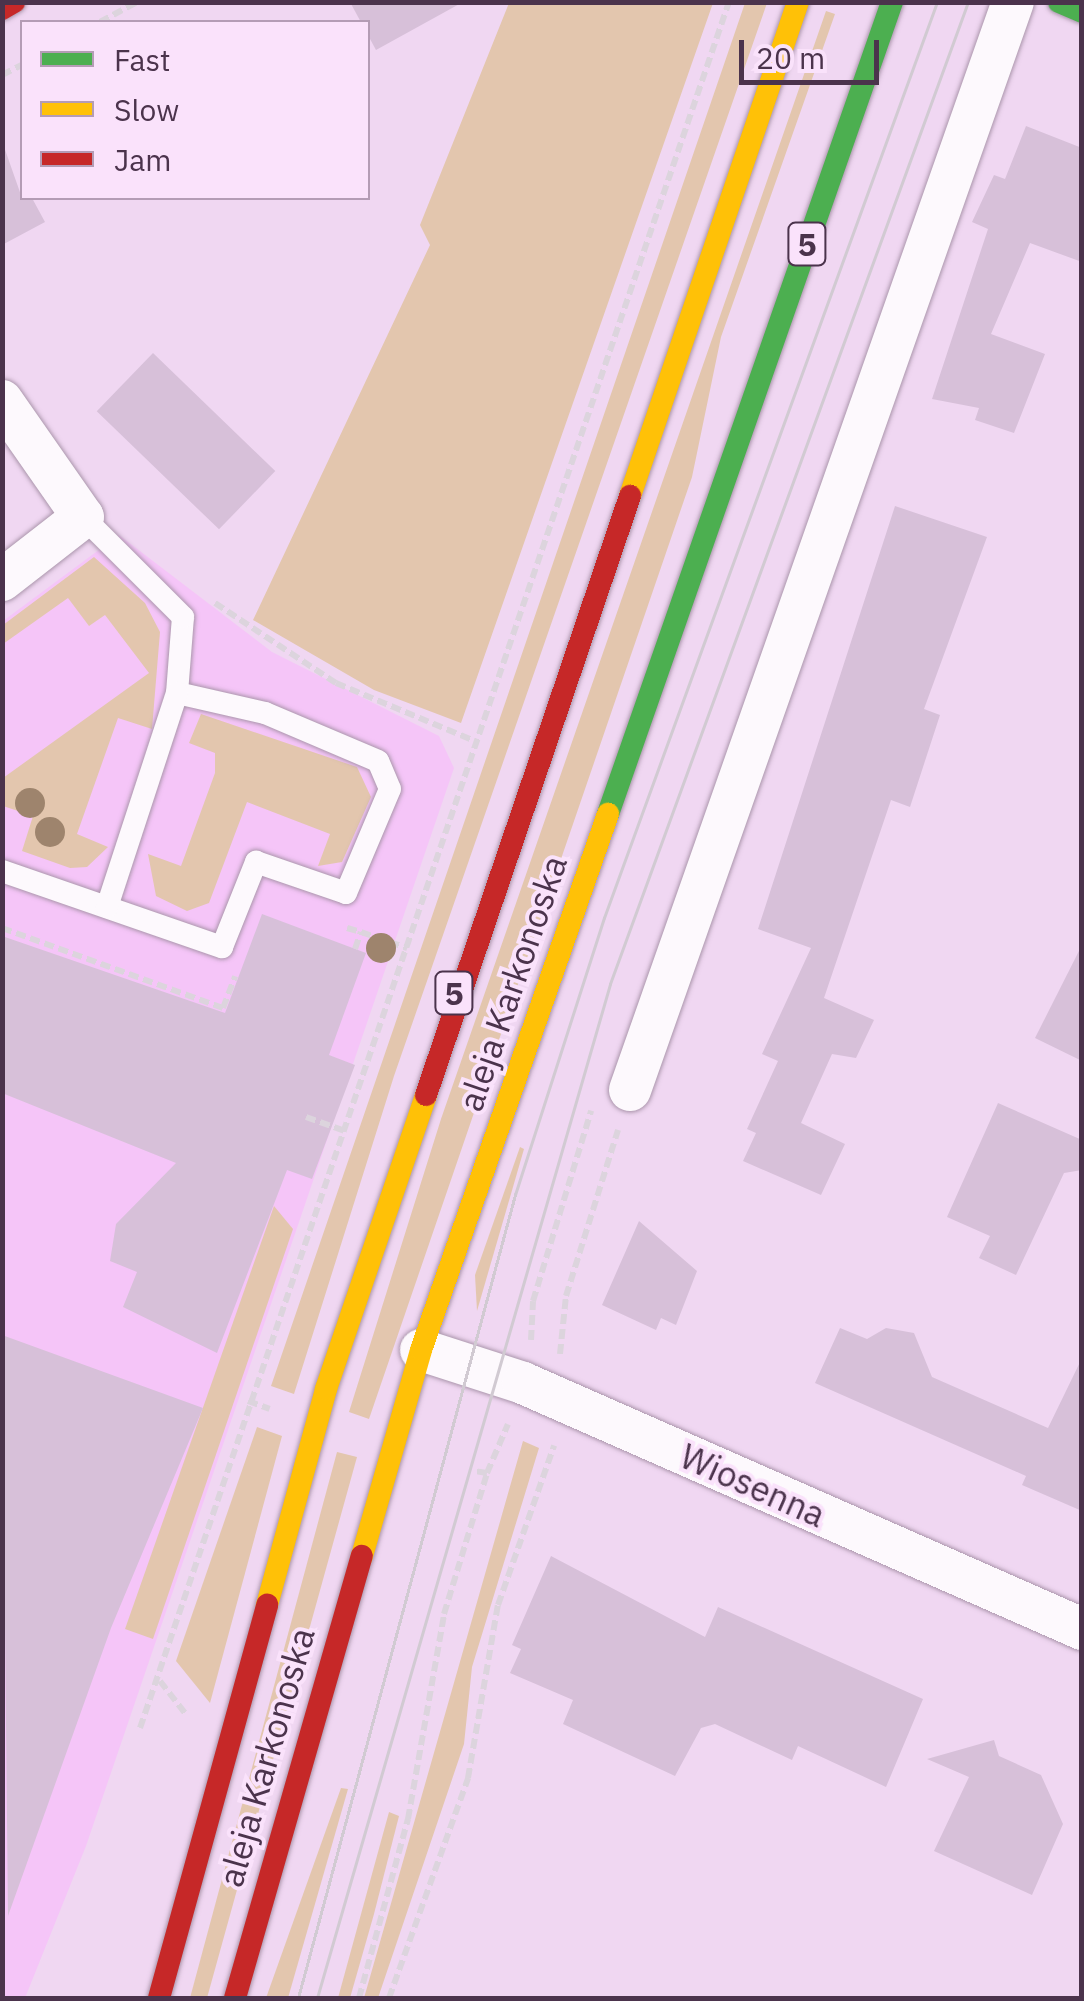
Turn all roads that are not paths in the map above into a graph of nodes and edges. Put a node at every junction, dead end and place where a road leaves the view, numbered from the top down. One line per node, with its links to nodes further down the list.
1 (14, 2): 6 (main road)
2 (798, 2): 17 (main road, aleja Karkonoska / 5)
3 (892, 2): 15 (main road, aleja Karkonoska / 5)
4 (1012, 2): 14 (street)
5 (1059, 2): 7 (main road)
6 (2, 8)
7 (1082, 12)
8 (2, 401): 9 (street)
9 (83, 517): 10 (street); 11 (lane)
10 (2, 580)
11 (177, 694): 13 (lane); 13 (lane)
12 (2, 871): 13 (lane)
13 (107, 908)
14 (630, 1090)
15 (421, 1350): 16 (street, Wiosenna); 18 (main road, aleja Karkonoska / 5)
16 (1082, 1630)
17 (160, 1998)
18 (235, 1998)

